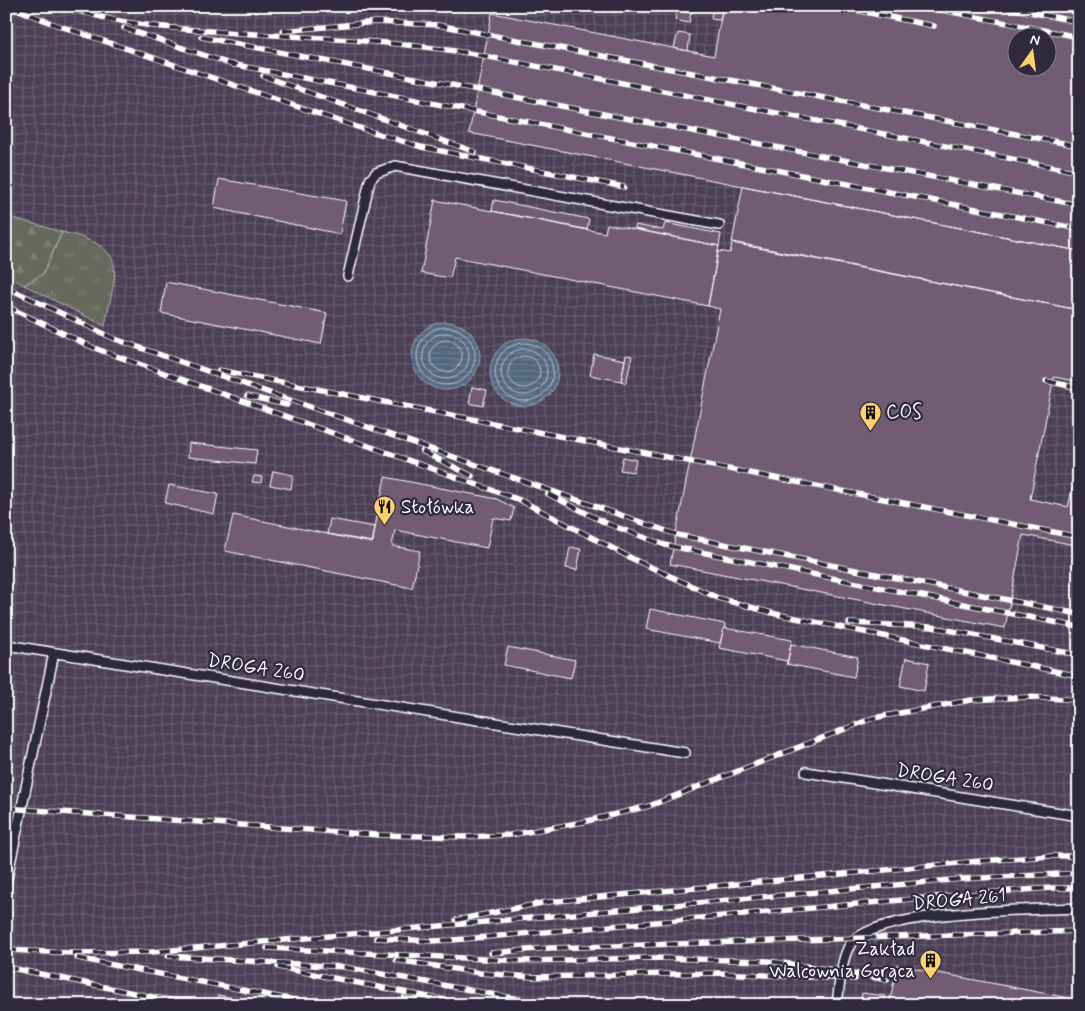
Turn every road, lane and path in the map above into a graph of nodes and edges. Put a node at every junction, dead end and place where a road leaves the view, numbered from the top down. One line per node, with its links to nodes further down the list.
1 (719, 225): 2 (lane)
2 (348, 276)
3 (6, 645): 4 (lane, DROGA 260)
4 (54, 653): 5 (lane, DROGA 260); 8 (lane)
5 (685, 753)
6 (806, 772): 7 (lane, DROGA 260)
7 (1079, 816)
8 (6, 883)
9 (1079, 908): 10 (lane, DROGA 261)
10 (837, 1005)

